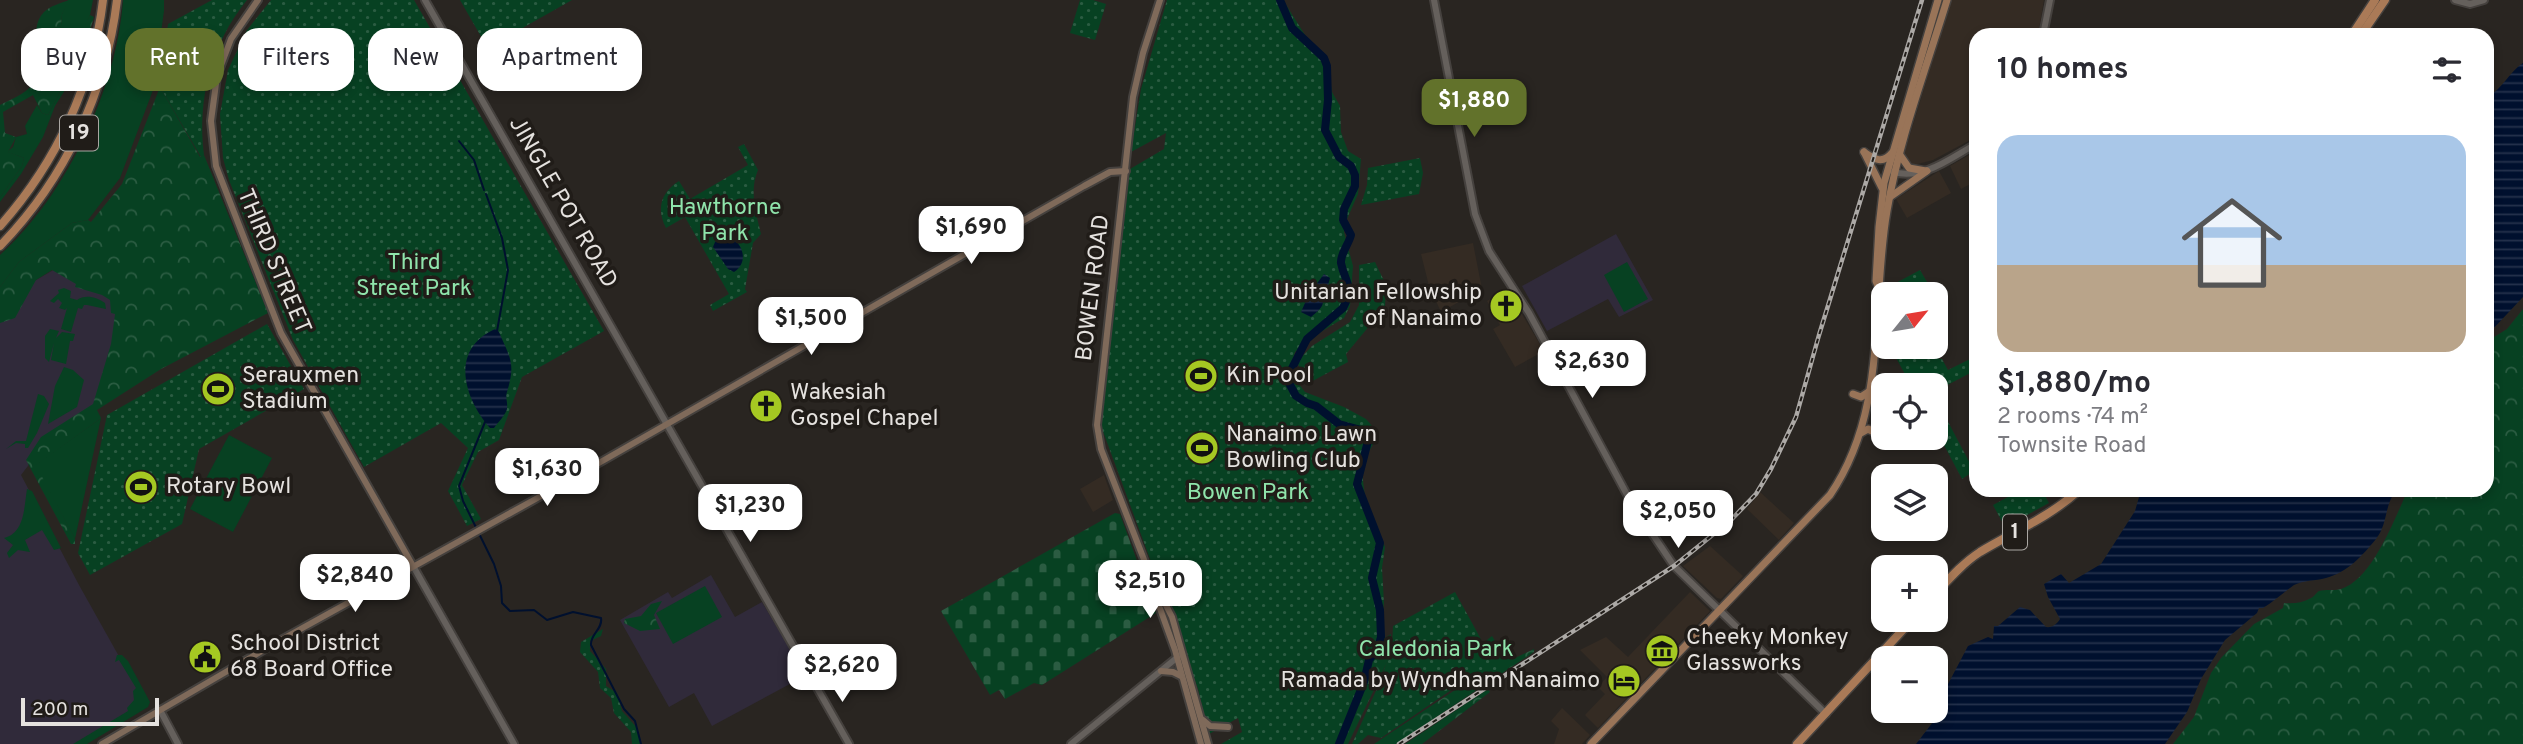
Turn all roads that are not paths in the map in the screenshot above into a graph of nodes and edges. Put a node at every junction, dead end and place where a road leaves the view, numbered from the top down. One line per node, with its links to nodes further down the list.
1 (103, 0): 25 (highway, 19)
2 (117, 0): 26 (highway, 19)
3 (258, 0): 33 (main road, THIRD STREET)
4 (425, 0): 29 (street, JINGLE POT ROAD)
5 (1160, 0): 21 (main road, BOWEN ROAD)
6 (1434, 0): 36 (street)
7 (1938, 0): 20 (main road)
8 (1949, 0): 20 (main road)
9 (2050, 0): 16 (street)
10 (2375, 0): 17 (highway)
11 (2385, 0): 15 (highway)
12 (2390, 0): 15 (highway)
13 (2455, 0): 14 (street)
14 (2484, 0)
15 (2368, 25): 18 (highway)
16 (2044, 28)
17 (2357, 28)
18 (2366, 28)
19 (1969, 148): 23 (street)
20 (1896, 154): 22 (main road); 23 (main road); 24 (main road)
21 (1126, 171): 29 (main road); 34 (main road, BOWEN ROAD)
22 (1892, 171): 23 (street); 24 (main road)
23 (1927, 171): 24 (main road)
24 (1886, 194): 27 (main road)
25 (0, 226)
26 (0, 246)
27 (1870, 391): 28 (main road); 31 (main road)
28 (1853, 394)
29 (667, 424): 33 (main road); 50 (street, JINGLE POT ROAD)
30 (1871, 430): 31 (main road)
31 (1860, 434): 36 (main road)
32 (2071, 497): 35 (highway, 1)
33 (413, 566): 42 (main road); 49 (street, THIRD STREET)
34 (1150, 575): 38 (main road, BOWEN ROAD); 39 (main road, BOWEN ROAD)
35 (1948, 579)
36 (1720, 611): 43 (street); 52 (main road)
37 (1901, 632): 43 (highway)
38 (1184, 653): 39 (street); 44 (main road, BOWEN ROAD)
39 (1177, 658): 40 (street); 41 (main road, BOWEN ROAD)
40 (1161, 671): 41 (main road); 51 (street)
41 (1181, 677): 46 (main road, BOWEN ROAD)
42 (160, 710): 47 (main road); 48 (street)
43 (1826, 714): 53 (highway)
44 (1201, 718): 45 (main road); 46 (main road, BOWEN ROAD)
45 (1228, 727)
46 (1206, 743)
47 (102, 744)
48 (178, 744)
49 (514, 744)
50 (849, 744)
51 (1071, 744)
52 (1591, 744)
53 (1797, 744)

